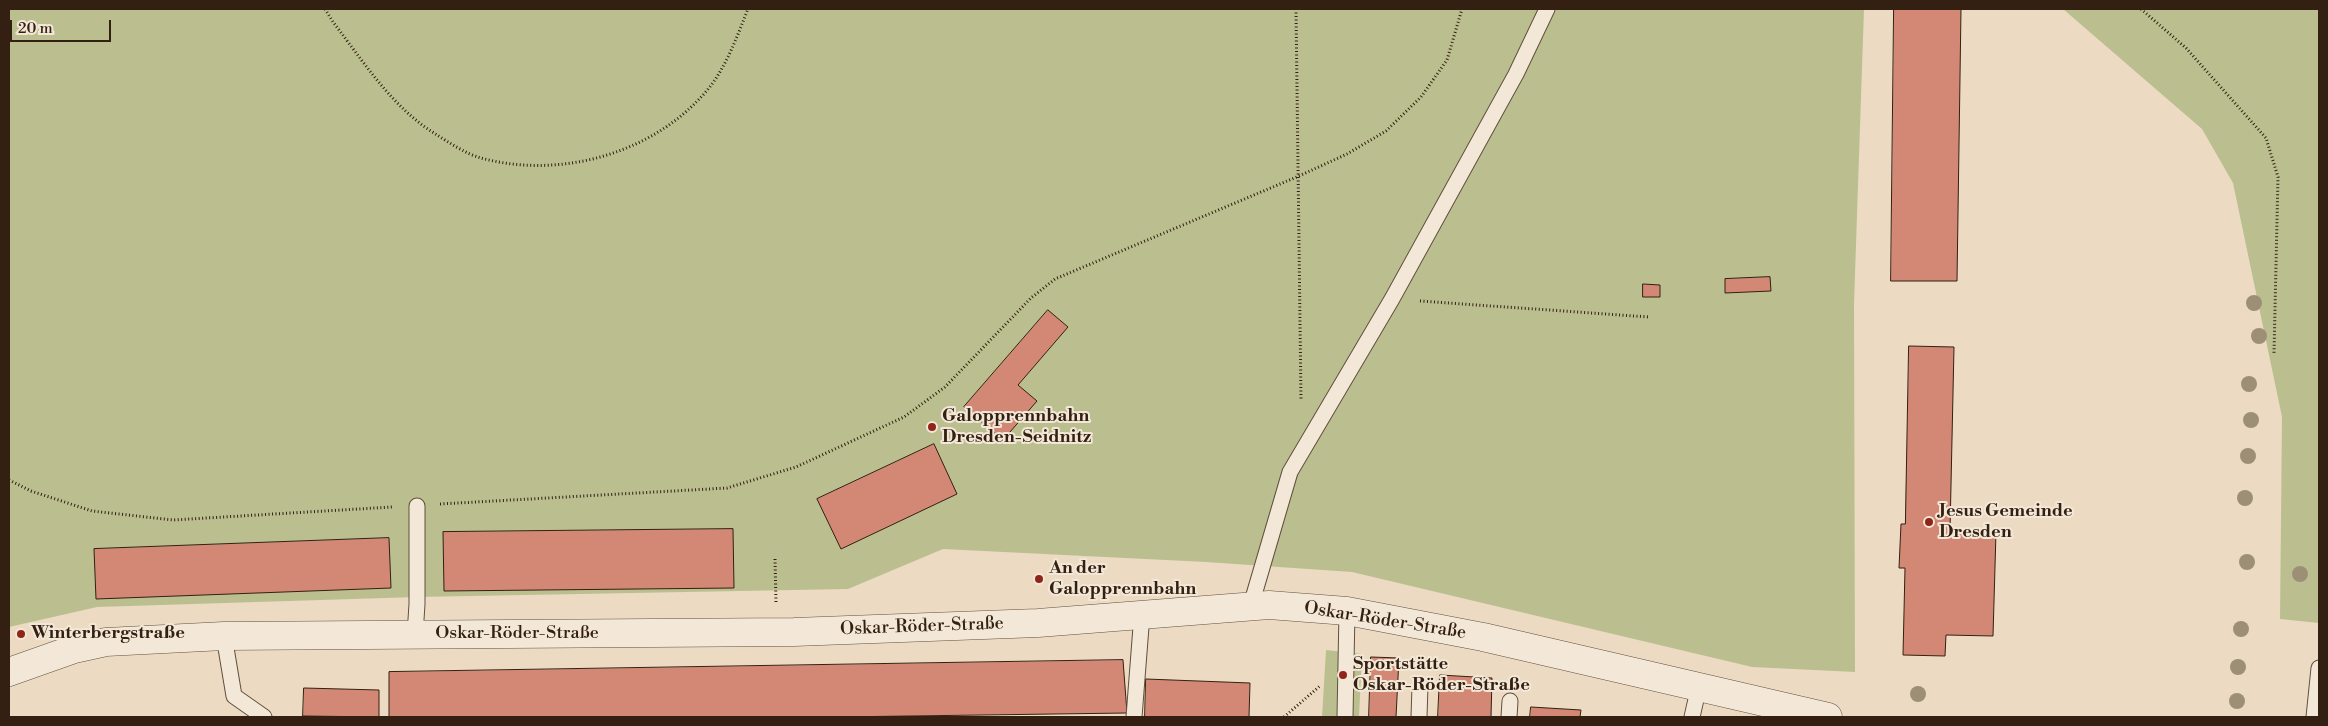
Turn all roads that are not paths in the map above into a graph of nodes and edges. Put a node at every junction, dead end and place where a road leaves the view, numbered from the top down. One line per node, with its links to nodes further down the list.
1 (1547, 9): 3 (lane)
2 (417, 506): 6 (lane)
3 (1251, 604): 4 (street, Oskar-Röder-Straße); 5 (street, Oskar-Röder-Straße)
4 (1347, 611): 11 (street, Oskar-Röder-Straße); 15 (lane)
5 (1142, 614): 6 (street, Oskar-Röder-Straße); 14 (lane)
6 (415, 635): 7 (street, Oskar-Röder-Straße)
7 (224, 636): 9 (street, Oskar-Röder-Straße); 13 (lane)
8 (2319, 668): 20 (lane)
9 (9, 672)
10 (1420, 686): 16 (lane)
11 (1699, 686): 18 (lane); 19 (street, Oskar-Röder-Straße)
12 (1510, 701): 17 (lane)
13 (264, 717)
14 (1134, 717)
15 (1346, 717)
16 (1419, 717)
17 (1509, 717)
18 (1692, 717)
19 (1828, 717)
20 (2314, 717)

